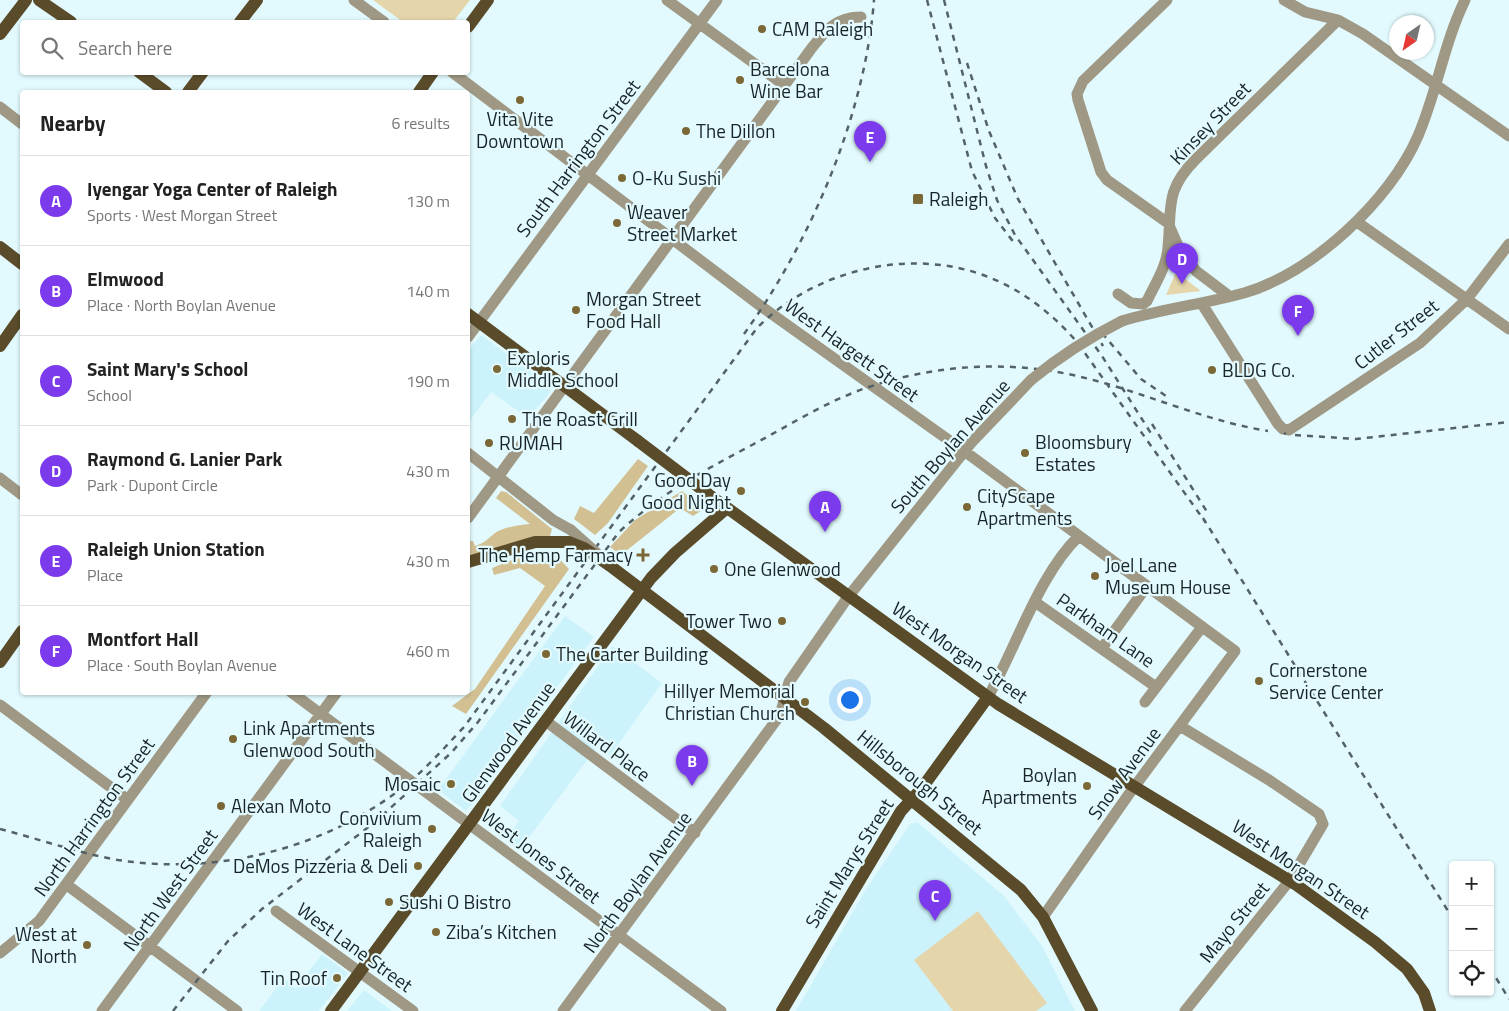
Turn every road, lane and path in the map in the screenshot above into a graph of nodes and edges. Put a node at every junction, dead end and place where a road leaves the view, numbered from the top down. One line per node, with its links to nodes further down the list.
1 (26, 0): 18 (main road)
2 (39, 0): 12 (main road)
3 (257, 0): 13 (main road)
4 (354, 0): 14 (street)
5 (488, 0): 16 (main road)
6 (667, 0): 17 (street)
7 (717, 0): 17 (street, South Harrington Street)
8 (1167, 0): 33 (street)
9 (1284, 0): 15 (street)
10 (1465, 0): 23 (street, South Boylan Avenue)
11 (861, 18): 24 (street)
12 (68, 20)
13 (242, 20)
14 (381, 20)
15 (1338, 20): 23 (street); 33 (street, Kinsey Street)
16 (470, 24)
17 (700, 24): 24 (street); 31 (street, South Harrington Street)
18 (0, 34)
19 (143, 75): 25 (main road)
20 (201, 75): 26 (main road)
21 (432, 75): 27 (main road)
22 (456, 75): 31 (street, West Hargett Street)
23 (1437, 85): 30 (street); 32 (street, South Boylan Avenue)
24 (784, 86): 34 (street)
25 (163, 90)
26 (190, 90)
27 (420, 90)
28 (0, 107): 29 (street)
29 (20, 122)
30 (1509, 136)
31 (588, 174): 34 (street, West Hargett Street); 44 (street, South Harrington Street)
32 (1357, 222): 39 (street, South Boylan Avenue); 40 (street)
33 (1168, 223): 38 (street, Kinsey Street); 39 (street)
34 (672, 238): 48 (street); 49 (street, West Hargett Street)
35 (1509, 244): 40 (street, Cutler Street)
36 (0, 247): 37 (main road)
37 (20, 262)
38 (1118, 294)
39 (1229, 296): 41 (street, South Boylan Avenue)
40 (1467, 299): 41 (street, Cutler Street); 45 (street)
41 (1202, 304): 49 (street, South Boylan Avenue, bridge)
42 (470, 316): 44 (main road, West Morgan Street)
43 (20, 318): 47 (main road)
44 (478, 322): 46 (street, South Harrington Street); 48 (main road, West Morgan Street)
45 (1509, 328)
46 (470, 334)
47 (0, 346)
48 (563, 385): 51 (street); 54 (main road, West Morgan Street, bridge)
49 (964, 451): 57 (street, West Hargett Street); 63 (street, South Boylan Avenue)
50 (470, 455): 51 (street, Hillsborough Street)
51 (497, 475): 55 (street); 56 (street, Hillsborough Street)
52 (0, 478): 53 (street)
53 (20, 493)
54 (727, 508): 62 (main road, Glenwood Avenue); 63 (main road, West Morgan Street)
55 (470, 515)
56 (552, 520): 58 (street, Hillsborough Street); 60 (street, Hillsborough Street, bridge)
57 (1079, 536): 61 (street, West Hargett Street); 64 (street, Saint Marys Street)
58 (562, 541): 59 (main road); 60 (main road, Hillsborough Street, bridge)
59 (470, 562)
60 (609, 565): 62 (main road, Hillsborough Street)
61 (1147, 586): 65 (street, West Hargett Street); 67 (street)
62 (642, 590): 75 (main road, Hillsborough Street); 79 (main road, Glenwood Avenue)
63 (848, 597): 74 (main road, West Morgan Street); 75 (street, South Boylan Avenue)
64 (1035, 602): 67 (street, Parkham Lane); 74 (street, Saint Marys Street)
65 (1202, 627): 68 (street, West Hargett Street); 70 (street)
66 (20, 635): 69 (main road)
67 (1102, 648): 70 (street, Parkham Lane)
68 (1235, 651): 80 (street, Snow Avenue)
69 (0, 662)
70 (1156, 687): 76 (street)
71 (205, 695): 83 (street, North Harrington Street)
72 (295, 695): 78 (street, West Jones Street)
73 (335, 695): 78 (street, North West Street)
74 (988, 697): 81 (main road, West Morgan Street); 82 (main road, Saint Marys Street)
75 (785, 699): 82 (main road, Hillsborough Street); 85 (street, North Boylan Avenue)
76 (1145, 702)
77 (0, 705): 83 (street)
78 (320, 714): 84 (street, West Jones Street); 91 (street, North West Street)
79 (547, 722): 84 (main road, Glenwood Avenue); 85 (street, Willard Place)
80 (1180, 726): 81 (street, Snow Avenue); 86 (street, Mayo Street)
81 (1134, 786): 86 (main road, West Morgan Street); 89 (street, Snow Avenue)
82 (911, 799): 89 (main road, Hillsborough Street); 100 (main road, Saint Marys Street)
83 (128, 800): 87 (street, North Harrington Street)
84 (470, 824): 90 (street, West Jones Street); 93 (main road, Glenwood Avenue)
85 (695, 833): 90 (street, North Boylan Avenue)
86 (1290, 880): 102 (street, Mayo Street); 103 (main road, West Morgan Street)
87 (67, 885): 91 (street); 92 (street, North Harrington Street)
88 (276, 911): 93 (street, West Lane Street)
89 (1043, 917): 101 (main road, Hillsborough Street)
90 (618, 937): 94 (street, West Jones Street); 99 (street, North Boylan Avenue)
91 (150, 947): 95 (street, North West Street); 96 (street)
92 (0, 953)
93 (361, 973): 97 (main road, Glenwood Avenue); 98 (street, West Lane Street)
94 (717, 1010)
95 (102, 1011)
96 (237, 1011)
97 (331, 1011)
98 (413, 1011)
99 (563, 1011)
100 (782, 1011)
101 (1091, 1011)
102 (1185, 1011)
103 (1430, 1011)

